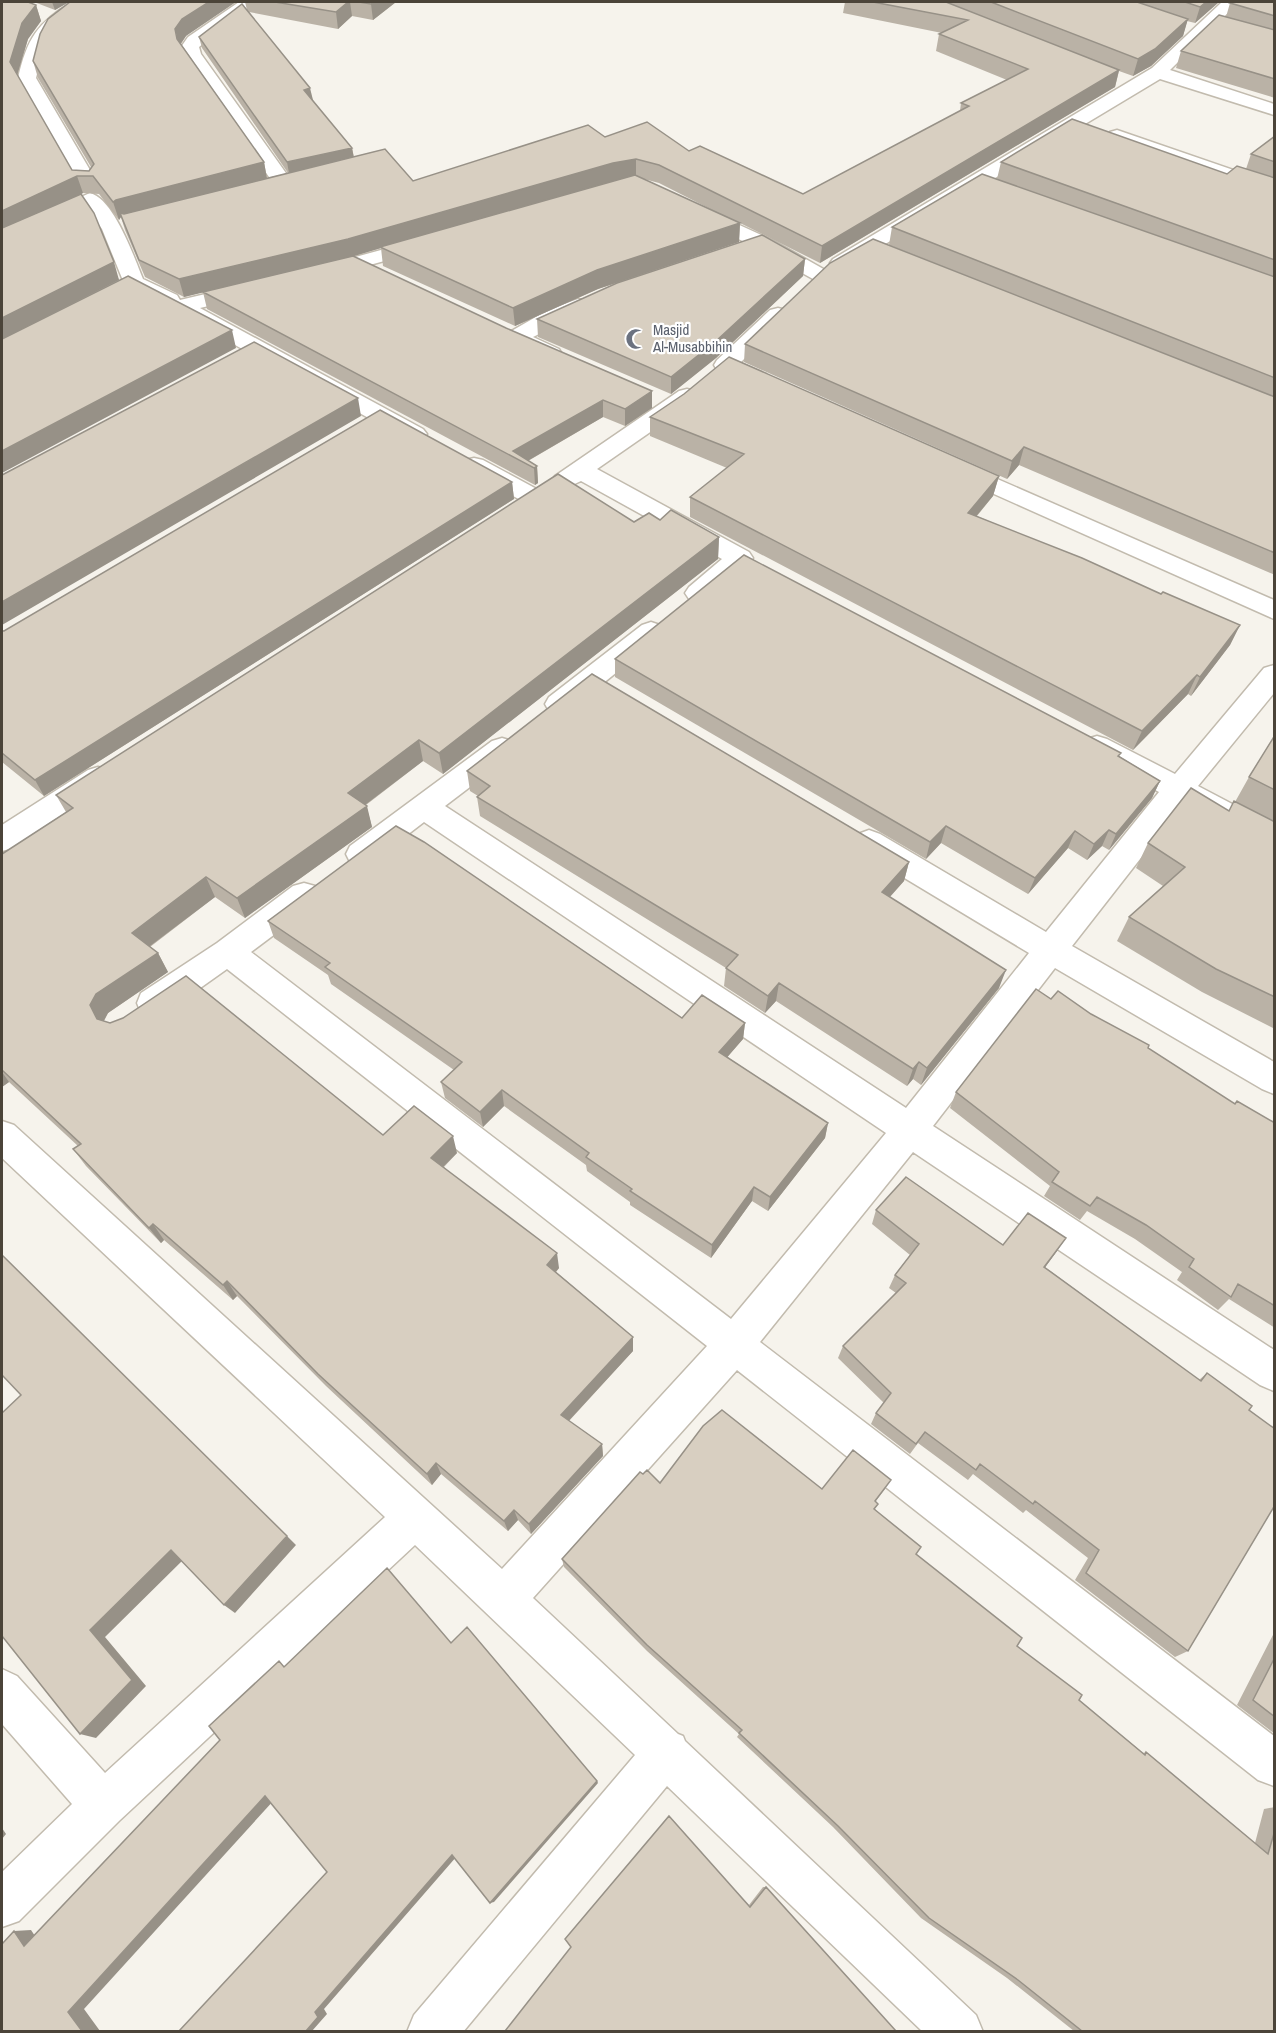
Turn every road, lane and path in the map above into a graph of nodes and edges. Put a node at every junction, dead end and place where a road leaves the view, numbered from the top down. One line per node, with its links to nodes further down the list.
1 (82, 2): 5 (street)
2 (249, 2): 16 (street)
3 (1231, 2): 7 (street)
4 (35, 10): 5 (street)
5 (55, 18): 14 (street)
6 (1177, 25): 7 (street)
7 (1212, 28): 8 (street)
8 (1158, 72): 10 (street); 11 (street)
9 (1114, 77): 10 (street)
10 (1136, 86): 12 (street)
11 (1275, 110)
12 (1078, 122): 15 (street); 19 (street)
13 (304, 178): 16 (street)
14 (87, 182)
15 (978, 182): 18 (street); 24 (street)
16 (283, 183): 17 (street)
17 (261, 189)
18 (1000, 190)
19 (1275, 190)
20 (682, 204): 23 (street)
21 (449, 237): 27 (street)
22 (2, 240): 31 (street)
23 (763, 243): 25 (street); 28 (street)
24 (868, 246): 26 (street); 28 (street)
25 (730, 254)
26 (890, 255)
27 (358, 264): 29 (street); 30 (street)
28 (820, 275): 39 (street)
29 (303, 277)
30 (390, 279)
31 (134, 283): 33 (street); 35 (street)
32 (270, 285): 35 (street)
33 (114, 293)
34 (597, 299): 37 (street)
35 (181, 306): 41 (street)
36 (495, 328): 37 (street)
37 (516, 339): 38 (street)
38 (569, 362)
39 (725, 365): 40 (street); 44 (street)
40 (778, 388)
41 (433, 444)
42 (454, 454): 44 (street)
43 (936, 459): 45 (street)
44 (580, 470): 50 (street)
45 (1275, 610)
46 (1275, 675): 49 (street)
47 (1073, 734): 49 (street)
48 (121, 763): 52 (street)
49 (1177, 788): 53 (street); 54 (street)
50 (425, 807): 55 (street); 58 (street)
51 (846, 829): 54 (street)
52 (4, 833)
53 (1275, 839)
54 (1049, 949): 57 (street); 58 (street)
55 (228, 952): 56 (street); 60 (street)
56 (131, 1018)
57 (1275, 1078)
58 (909, 1130): 60 (street); 61 (street)
59 (2, 1136): 62 (street)
60 (735, 1343): 63 (street); 66 (street)
61 (1275, 1372)
62 (415, 1517): 63 (street); 67 (street)
63 (503, 1599): 65 (street)
64 (2, 1691): 67 (street)
65 (667, 1752): 69 (street); 70 (street)
66 (1275, 1764)
67 (103, 1805): 68 (street)
68 (2, 1904)
69 (431, 2031)
70 (959, 2031)

